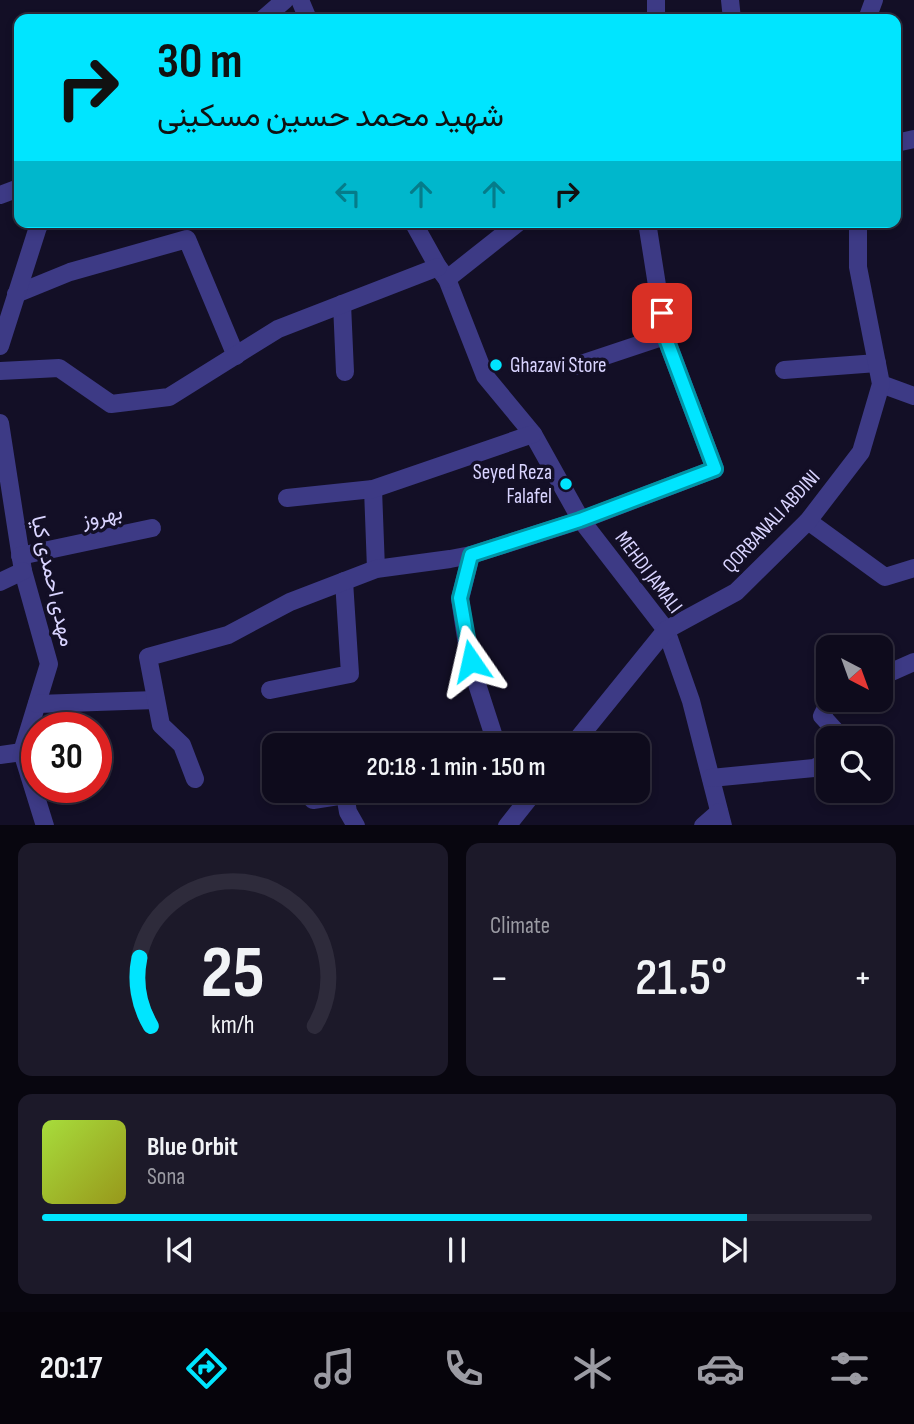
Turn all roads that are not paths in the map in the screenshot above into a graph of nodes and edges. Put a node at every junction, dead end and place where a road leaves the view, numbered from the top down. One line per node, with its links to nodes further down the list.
1 (285, 0): 2 (street)
2 (269, 14)
3 (38, 228): 9 (street)
4 (417, 228): 8 (street, MEHDI JAMALI)
5 (510, 228): 8 (street)
6 (648, 228): 11 (street)
7 (858, 228): 14 (street, QORBANALI ABDINI)
8 (443, 273): 10 (street); 22 (street, MEHDI JAMALI)
9 (16, 294): 12 (street); 13 (street)
10 (342, 304): 13 (street); 18 (street)
11 (665, 336): 15 (street); 26 (street)
12 (0, 345)
13 (236, 356): 17 (street)
14 (877, 363): 16 (street); 19 (street, QORBANALI ABDINI)
15 (575, 366)
16 (784, 370)
17 (0, 371)
18 (345, 372)
19 (881, 384): 20 (street); 27 (street, QORBANALI ABDINI)
20 (914, 396)
21 (0, 423): 23 (street, مهدی احمدی کیا)
22 (533, 434): 24 (street); 26 (street, MEHDI JAMALI)
23 (2, 446): 30 (street, مهدی احمدی کیا)
24 (373, 489): 25 (street); 32 (street)
25 (287, 498)
26 (580, 520): 29 (street); 35 (street, MEHDI JAMALI)
27 (808, 521): 31 (street); 35 (street, QORBANALI ABDINI)
28 (152, 528): 30 (street, بهروز)
29 (471, 555): 32 (street); 44 (street)
30 (22, 564): 34 (street, بهروز); 40 (street, مهدی احمدی کیا)
31 (914, 568)
32 (376, 569): 33 (street)
33 (344, 581): 38 (street); 39 (street)
34 (0, 582)
35 (666, 630): 45 (street, QORBANALI ABDINI); 49 (street, MEHDI JAMALI)
36 (914, 662): 37 (street)
37 (893, 671)
38 (270, 690)
39 (156, 700): 40 (street); 50 (street)
40 (37, 704): 41 (street, مهدی احمدی کیا)
41 (34, 712)
42 (824, 712): 43 (street)
43 (831, 726)
44 (493, 733)
45 (583, 733)
46 (21, 752): 47 (street)
47 (0, 755)
48 (816, 767): 49 (street)
49 (711, 778): 54 (street, MEHDI JAMALI)
50 (195, 779)
51 (38, 803): 55 (street)
52 (348, 803): 56 (street)
53 (525, 803): 57 (street)
54 (721, 819): 58 (street)
55 (45, 825)
56 (356, 825)
57 (507, 825)
58 (703, 825)

